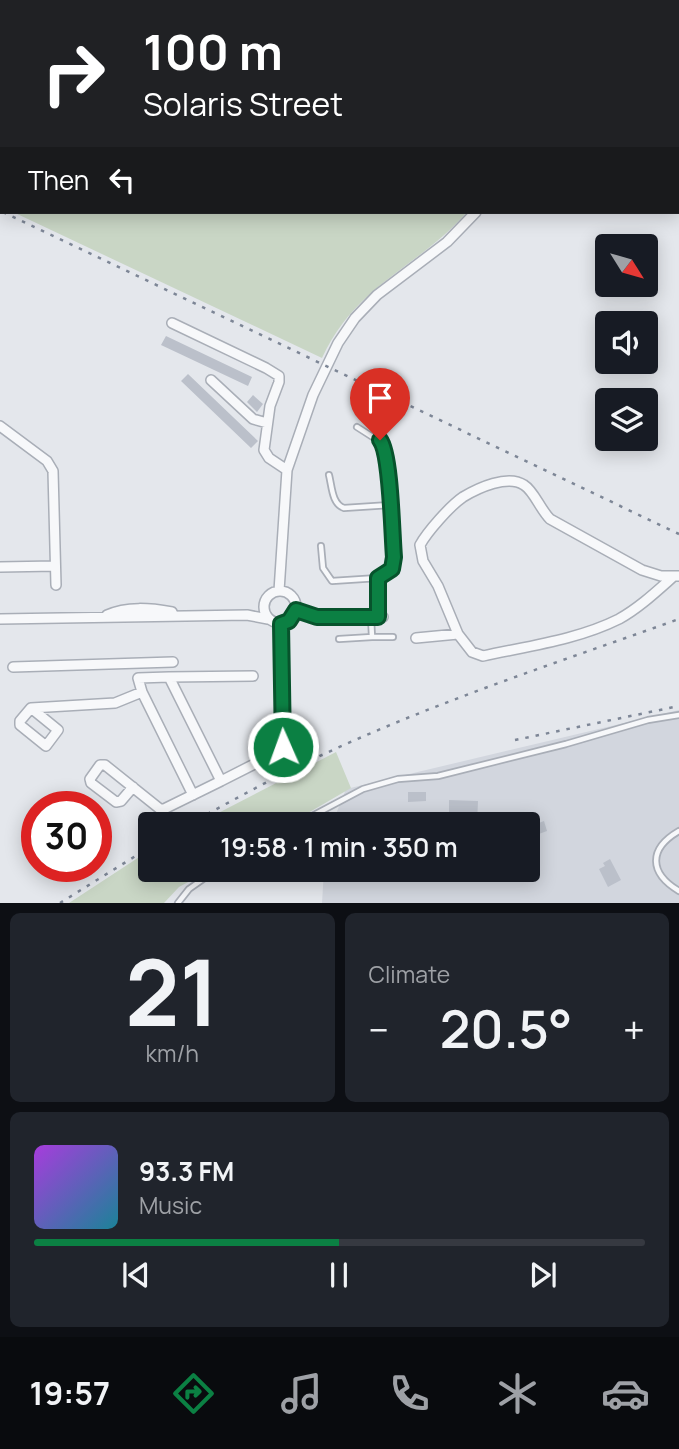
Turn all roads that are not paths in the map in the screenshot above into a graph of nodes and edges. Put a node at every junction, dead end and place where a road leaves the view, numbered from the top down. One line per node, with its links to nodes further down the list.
1 (474, 214): 7 (street)
2 (172, 323): 4 (street)
3 (211, 380): 4 (street)
4 (267, 423): 7 (street)
5 (0, 426): 11 (street)
6 (357, 427): 9 (lane)
7 (287, 470): 16 (street)
8 (330, 475): 9 (lane)
9 (390, 505): 14 (lane)
10 (321, 546): 14 (lane)
11 (55, 566): 12 (street); 15 (street)
12 (0, 567)
13 (677, 576): 24 (street); 24 (street)
14 (378, 578): 20 (lane)
15 (55, 585)
16 (279, 591): 17 (street); 18 (street)
17 (264, 606): 19 (street); 22 (street)
18 (296, 610): 20 (street); 23 (street)
19 (247, 615): 21 (street); 22 (street)
20 (377, 617): 25 (lane)
21 (0, 619)
22 (268, 619): 23 (street)
23 (281, 624): 38 (street)
24 (458, 634): 27 (street)
25 (372, 637): 26 (lane); 28 (lane)
26 (393, 637)
27 (416, 638)
28 (339, 639)
29 (173, 662): 30 (street)
30 (137, 663): 31 (street); 34 (street)
31 (13, 667)
32 (253, 676): 33 (street)
33 (169, 677): 34 (street); 38 (street)
34 (138, 678): 35 (street)
35 (142, 692): 36 (street); 40 (street)
36 (30, 708): 36 (street)
37 (679, 715): 41 (lane)
38 (221, 781): 40 (street)
39 (133, 787): 39 (street); 40 (street)
40 (193, 795)
41 (320, 812)
42 (679, 831): 44 (lane)
43 (199, 882): 45 (lane)
44 (679, 891)
45 (178, 903)

